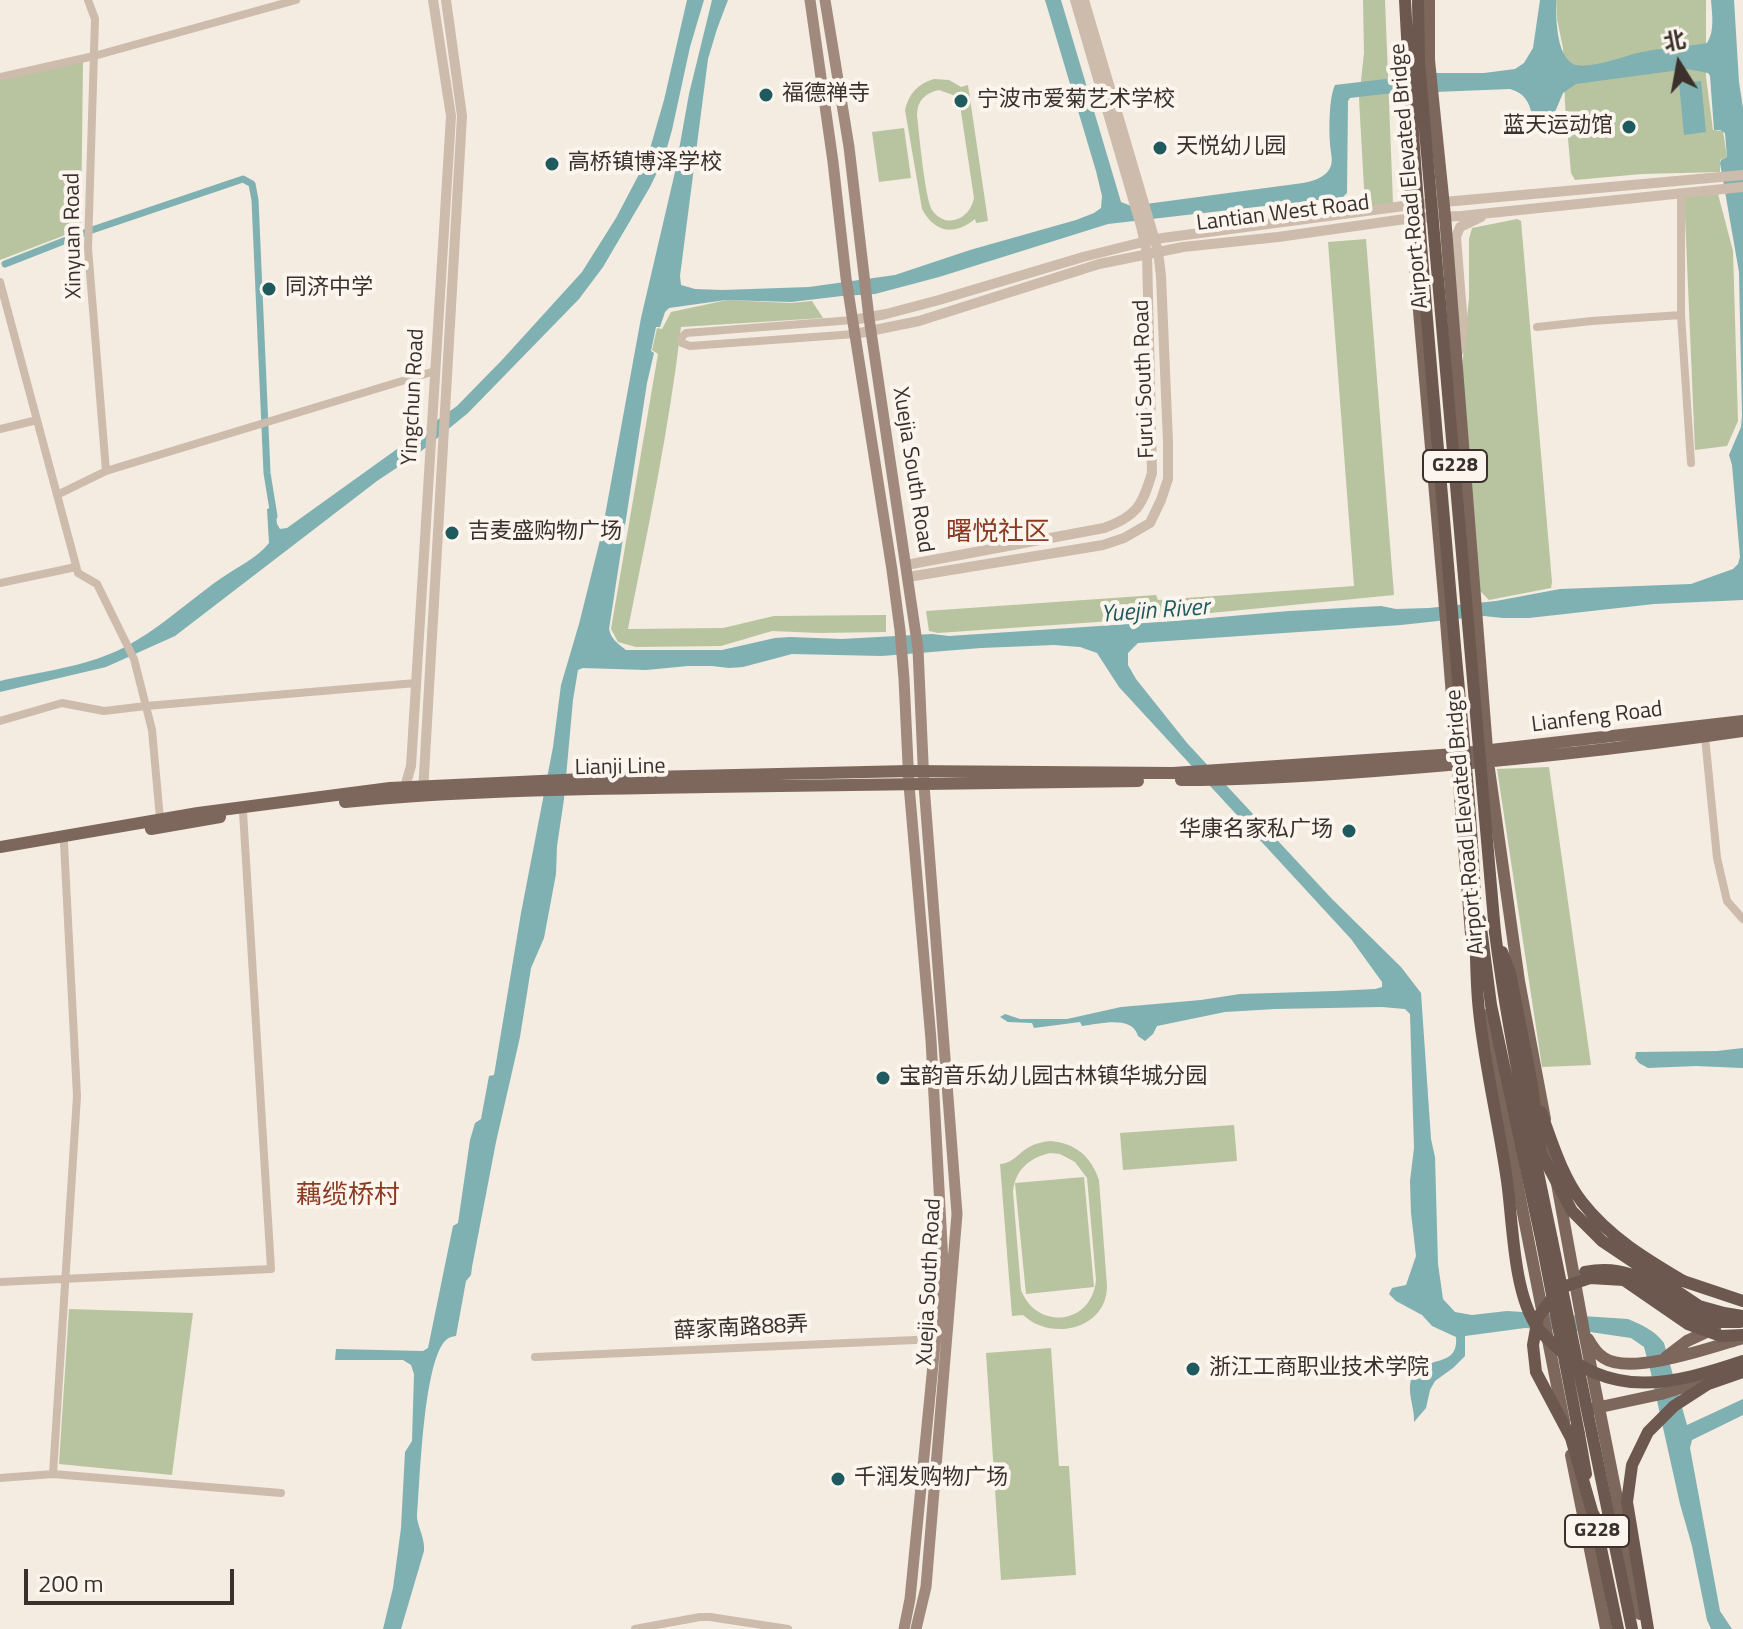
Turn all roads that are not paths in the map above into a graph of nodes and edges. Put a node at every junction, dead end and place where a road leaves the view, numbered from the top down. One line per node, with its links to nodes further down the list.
1 (88, 0): 12 (street, Xinyuan Road)
2 (296, 0): 12 (street)
3 (433, 0): 32 (street, Yingchun Road)
4 (446, 0): 53 (street, Yingchun Road)
5 (810, 0): 28 (main road, Xuejia South Road)
6 (825, 0): 27 (main road, Xuejia South Road)
7 (1075, 0): 18 (street)
8 (1084, 0): 18 (street)
9 (1402, 0): 20 (main road, bridge); 60 (highway, Airport Road Elevated Bridge / G228, bridge)
10 (1418, 0): 62 (highway, Airport Road Elevated Bridge / G228, bridge)
11 (1429, 0): 19 (main road)
12 (94, 56): 13 (street); 37 (street, Xinyuan Road)
13 (0, 77)
14 (1743, 175): 15 (street)
15 (1724, 183): 16 (street); 17 (street, Lantian West Road); 19 (street, Lantian West Road)
16 (1743, 187)
17 (1681, 193): 21 (street, Lantian West Road); 26 (street)
18 (1136, 196): 23 (street, Furui South Road)
19 (1444, 202): 20 (street, Lantian West Road); 22 (main road)
20 (1412, 212): 22 (street, Lantian West Road); 23 (street, Lantian West Road); 24 (street, Lantian West Road); 49 (main road)
21 (1493, 212): 22 (street, Lantian West Road); 33 (street)
22 (1445, 216): 33 (main road)
23 (1150, 240): 24 (street, Furui South Road); 27 (street, Lantian West Road)
24 (1152, 252): 30 (street, Lantian West Road); 40 (street, Furui South Road); 40 (street, Furui South Road)
25 (0, 282): 34 (street)
26 (1681, 315): 29 (street); 36 (street)
27 (869, 318): 28 (street, Lantian West Road); 30 (main road, Xuejia South Road)
28 (853, 320): 31 (main road, Xuejia South Road); 31 (street)
29 (1537, 327)
30 (871, 332): 31 (street, Lantian West Road); 40 (main road, Xuejia South Road)
31 (855, 334): 51 (main road, Xuejia South Road)
32 (435, 371): 37 (street); 42 (street, Yingchun Road)
33 (1456, 372): 48 (main road)
34 (37, 420): 35 (street); 38 (street)
35 (0, 429)
36 (1691, 463)
37 (106, 471): 38 (street)
38 (57, 495): 39 (street)
39 (76, 567): 41 (street); 43 (street)
40 (907, 571): 50 (main road, Xuejia South Road)
41 (0, 583)
42 (416, 683): 43 (street); 54 (street, Yingchun Road)
43 (146, 706): 44 (street); 56 (street)
44 (0, 721)
45 (1743, 721): 48 (main road, Lianfeng Road)
46 (1743, 731): 47 (main road, Lianfeng Road)
47 (1705, 737): 48 (main road, Lianfeng Road); 61 (street)
48 (1488, 756): 49 (main road, Lianfeng Road); 70 (main road)
49 (1456, 760): 50 (main road, Lianji Line); 52 (main road, Lianji Line); 81 (main road, bridge)
50 (924, 771): 51 (main road, Lianji Line); 52 (main road, Xuejia South Road)
51 (909, 778): 52 (main road, Lianji Line); 53 (main road, Lianji Line); 72 (main road, Xuejia South Road)
52 (924, 785): 73 (main road, Xuejia South Road)
53 (424, 791): 54 (main road, Lianji Line)
54 (403, 792): 55 (main road, Lianji Line); 56 (main road, Lianji Line)
55 (243, 812): 57 (main road, Lianji Line); 64 (street)
56 (160, 819): 58 (main road, Lianji Line)
57 (64, 843): 59 (main road, Lianji Line); 64 (street)
58 (0, 847)
59 (0, 853)
60 (1474, 877): 76 (highway, bridge); 85 (highway, Airport Road Elevated Bridge / G228, bridge)
61 (1743, 919)
62 (1495, 932): 63 (highway); 92 (highway, Airport Road Elevated Bridge / G228, bridge)
63 (1532, 1085): 67 (highway, bridge); 68 (highway, bridge)
64 (65, 1278): 65 (street); 82 (street)
65 (0, 1282)
66 (1554, 1296): 69 (highway, bridge); 71 (highway, bridge); 85 (highway, bridge)
67 (1743, 1301)
68 (1743, 1315): 75 (main road)
69 (1743, 1322)
70 (1584, 1332): 77 (main road); 79 (main road)
71 (1743, 1336): 75 (main road)
72 (935, 1338): 73 (street, 薛家南路88弄); 74 (street, 薛家南路88弄); 88 (main road, Xuejia South Road)
73 (948, 1340): 89 (main road, Xuejia South Road)
74 (535, 1357)
75 (1668, 1359): 77 (main road)
76 (1743, 1361)
77 (1643, 1364): 79 (main road)
78 (1743, 1371): 80 (main road); 93 (highway)
79 (1593, 1379): 80 (main road)
80 (1598, 1406): 81 (main road); 93 (main road)
81 (1564, 1418): 90 (main road)
82 (53, 1474): 83 (street); 84 (street)
83 (0, 1478)
84 (281, 1493)
85 (1596, 1525): 91 (highway, Airport Road Elevated Bridge / G228)
86 (635, 1629): 87 (street)
87 (788, 1629)
88 (904, 1629)
89 (916, 1629)
90 (1606, 1629)
91 (1618, 1629)
92 (1632, 1629)
93 (1646, 1629)

